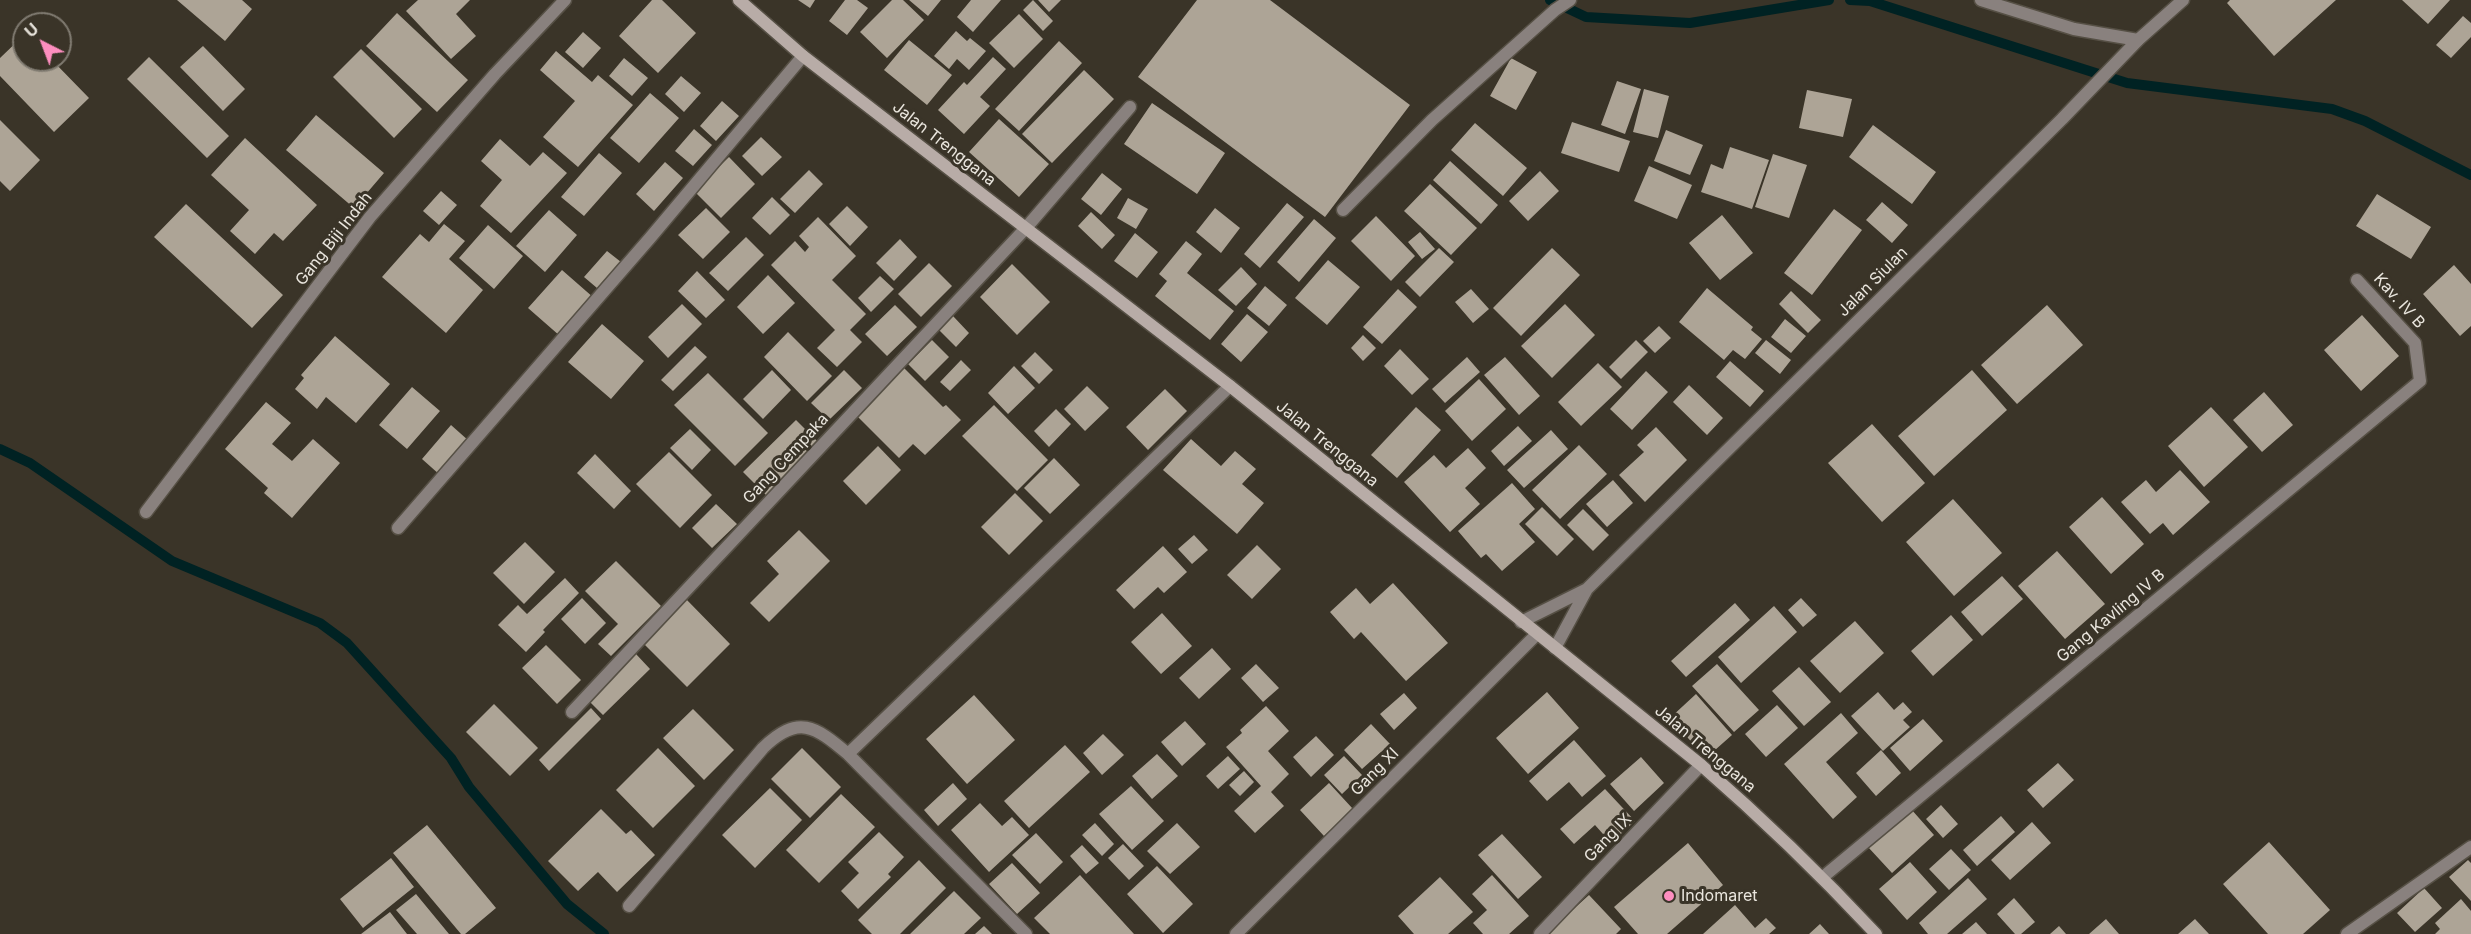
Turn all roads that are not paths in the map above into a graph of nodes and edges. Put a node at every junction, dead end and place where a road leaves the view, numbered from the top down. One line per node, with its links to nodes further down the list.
1 (565, 0): 14 (street, Gang Biji Indah)
2 (739, 0): 7 (main road, Jalan Trenggana)
3 (1570, 0): 9 (street)
4 (1981, 0): 6 (street)
5 (2183, 0): 6 (street, Jalan Siulan)
6 (2138, 40): 16 (street, Jalan Siulan)
7 (803, 56): 10 (main road, Jalan Trenggana); 15 (street)
8 (1130, 107): 10 (street, Gang Cempaka)
9 (1343, 210)
10 (1025, 229): 13 (main road, Jalan Trenggana); 20 (street, Gang Cempaka)
11 (2357, 280): 12 (street, Kav. IV B)
12 (2420, 381): 24 (street, Gang Kavling IV B)
13 (1230, 386): 17 (main road, Jalan Trenggana); 21 (street)
14 (146, 512)
15 (398, 528)
16 (1587, 589): 17 (street, Jalan Siulan); 19 (street, Jalan Siulan)
17 (1521, 622): 18 (main road, Jalan Trenggana)
18 (1537, 634): 19 (main road, Jalan Trenggana); 27 (street, Gang XI)
19 (1555, 648): 22 (main road, Jalan Trenggana)
20 (572, 712)
21 (848, 754): 25 (street); 26 (street)
22 (1701, 765): 24 (main road, Jalan Trenggana); 28 (street, Gang IX)
23 (2471, 847): 30 (street)
24 (1823, 877): 29 (main road, Jalan Trenggana)
25 (629, 906)
26 (1026, 934)
27 (1236, 934)
28 (1540, 934)
29 (1876, 934)
30 (2347, 934)

